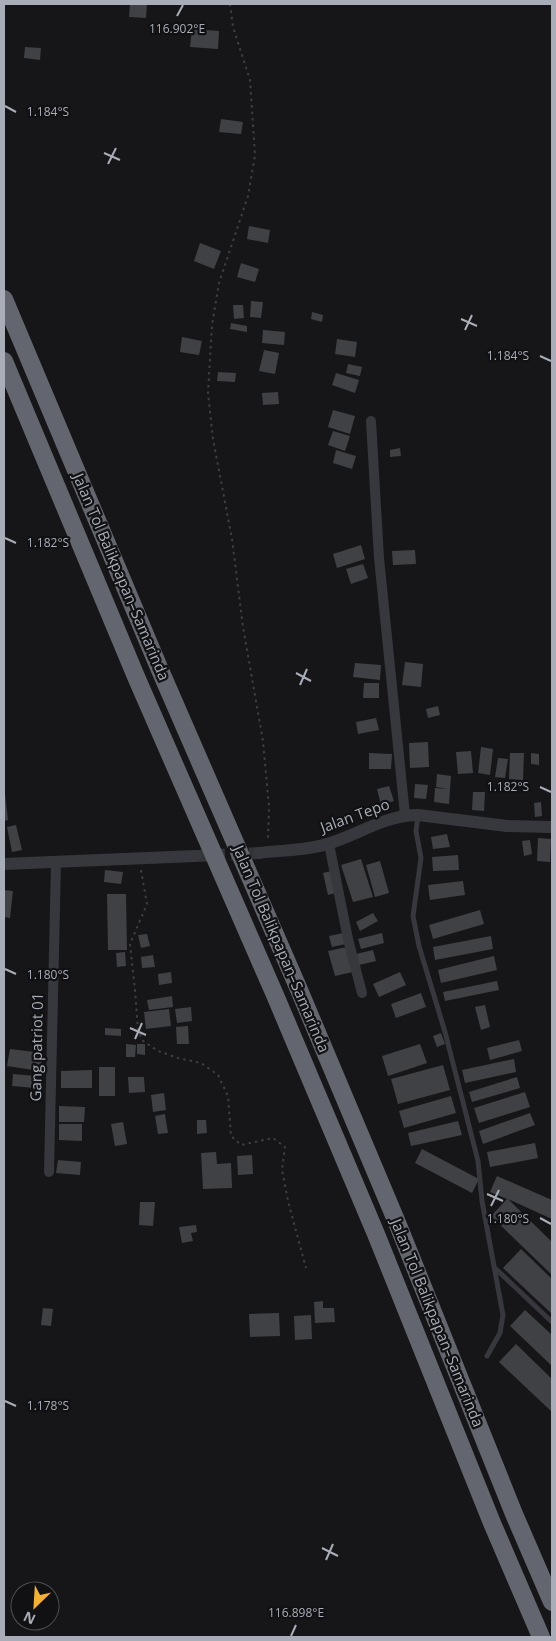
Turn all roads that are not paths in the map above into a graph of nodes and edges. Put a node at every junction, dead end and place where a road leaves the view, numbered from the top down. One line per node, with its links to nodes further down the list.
1 (4, 299): 16 (highway, Jalan Tol Balikpapan–Samarinda)
2 (4, 362): 17 (highway, Jalan Tol Balikpapan–Samarinda)
3 (371, 422): 4 (street)
4 (412, 815): 5 (street, Jalan Tepo); 6 (street, Jalan Tepo); 13 (lane)
5 (552, 827)
6 (329, 844): 7 (street, Jalan Tepo); 11 (street)
7 (263, 852)
8 (195, 856): 9 (street)
9 (56, 863): 10 (street); 12 (street, Gang patriot 01)
10 (4, 864)
11 (362, 993)
12 (49, 1172)
13 (496, 1269): 14 (lane); 15 (lane)
14 (552, 1322)
15 (487, 1356)
16 (552, 1602)
17 (541, 1637)

